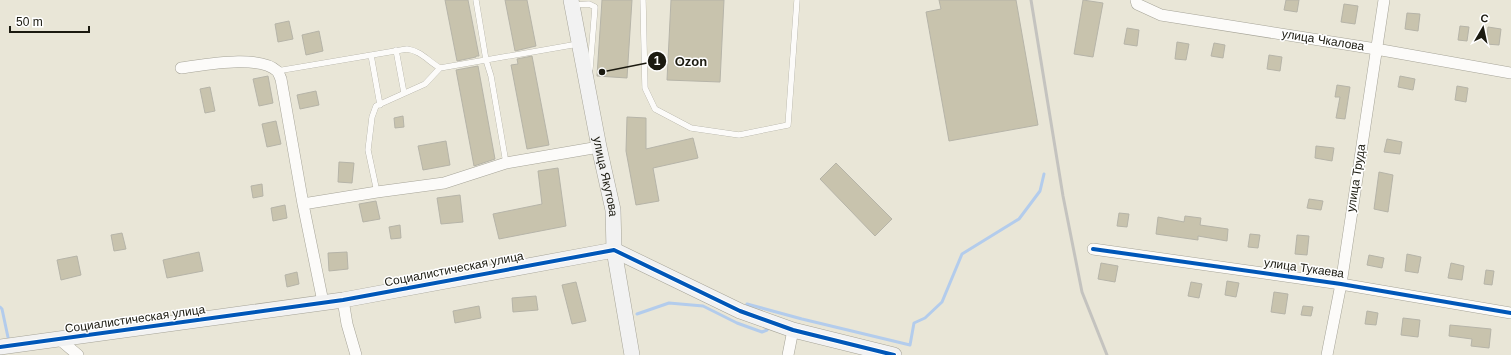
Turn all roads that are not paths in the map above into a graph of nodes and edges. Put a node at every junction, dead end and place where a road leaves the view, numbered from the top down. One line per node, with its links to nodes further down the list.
1 (476, 0): 11 (lane)
2 (643, 0): 3 (lane)
3 (797, 0)
4 (1384, 0): 8 (street, улица Труда)
5 (572, 2): 7 (street, улица Якутова); 16 (lane)
6 (1137, 2): 8 (street, улица Чкалова)
7 (580, 44): 11 (lane); 16 (street, улица Якутова)
8 (1376, 49): 15 (street, улица Чкалова); 25 (street, улица Труда)
9 (396, 50): 10 (lane); 13 (lane); 17 (lane)
10 (371, 55): 14 (lane); 18 (lane)
11 (486, 60): 13 (lane); 20 (lane)
12 (181, 68): 14 (street)
13 (440, 68): 17 (lane)
14 (276, 71): 22 (street)
15 (1511, 73)
16 (589, 90): 19 (street, улица Якутова)
17 (404, 93): 18 (lane)
18 (380, 105): 21 (lane)
19 (599, 147): 20 (street); 24 (street, улица Якутова)
20 (506, 163): 21 (street)
21 (377, 192): 22 (street)
22 (303, 204): 27 (street)
23 (1093, 249): 25 (street, улица Тукаева)
24 (614, 250): 26 (street, Социалистическая улица); 29 (street); 34 (street, улица Якутова)
25 (1341, 284): 28 (street, улица Тукаева); 37 (street, улица Труда)
26 (343, 300): 27 (street, Социалистическая улица); 33 (street)
27 (324, 302): 30 (street, Социалистическая улица)
28 (1511, 313)
29 (793, 330): 35 (street); 36 (street)
30 (59, 339): 31 (street, Социалистическая улица); 32 (street)
31 (0, 347)
32 (78, 355)
33 (356, 355)
34 (632, 355)
35 (788, 355)
36 (894, 355)
37 (1327, 355)

